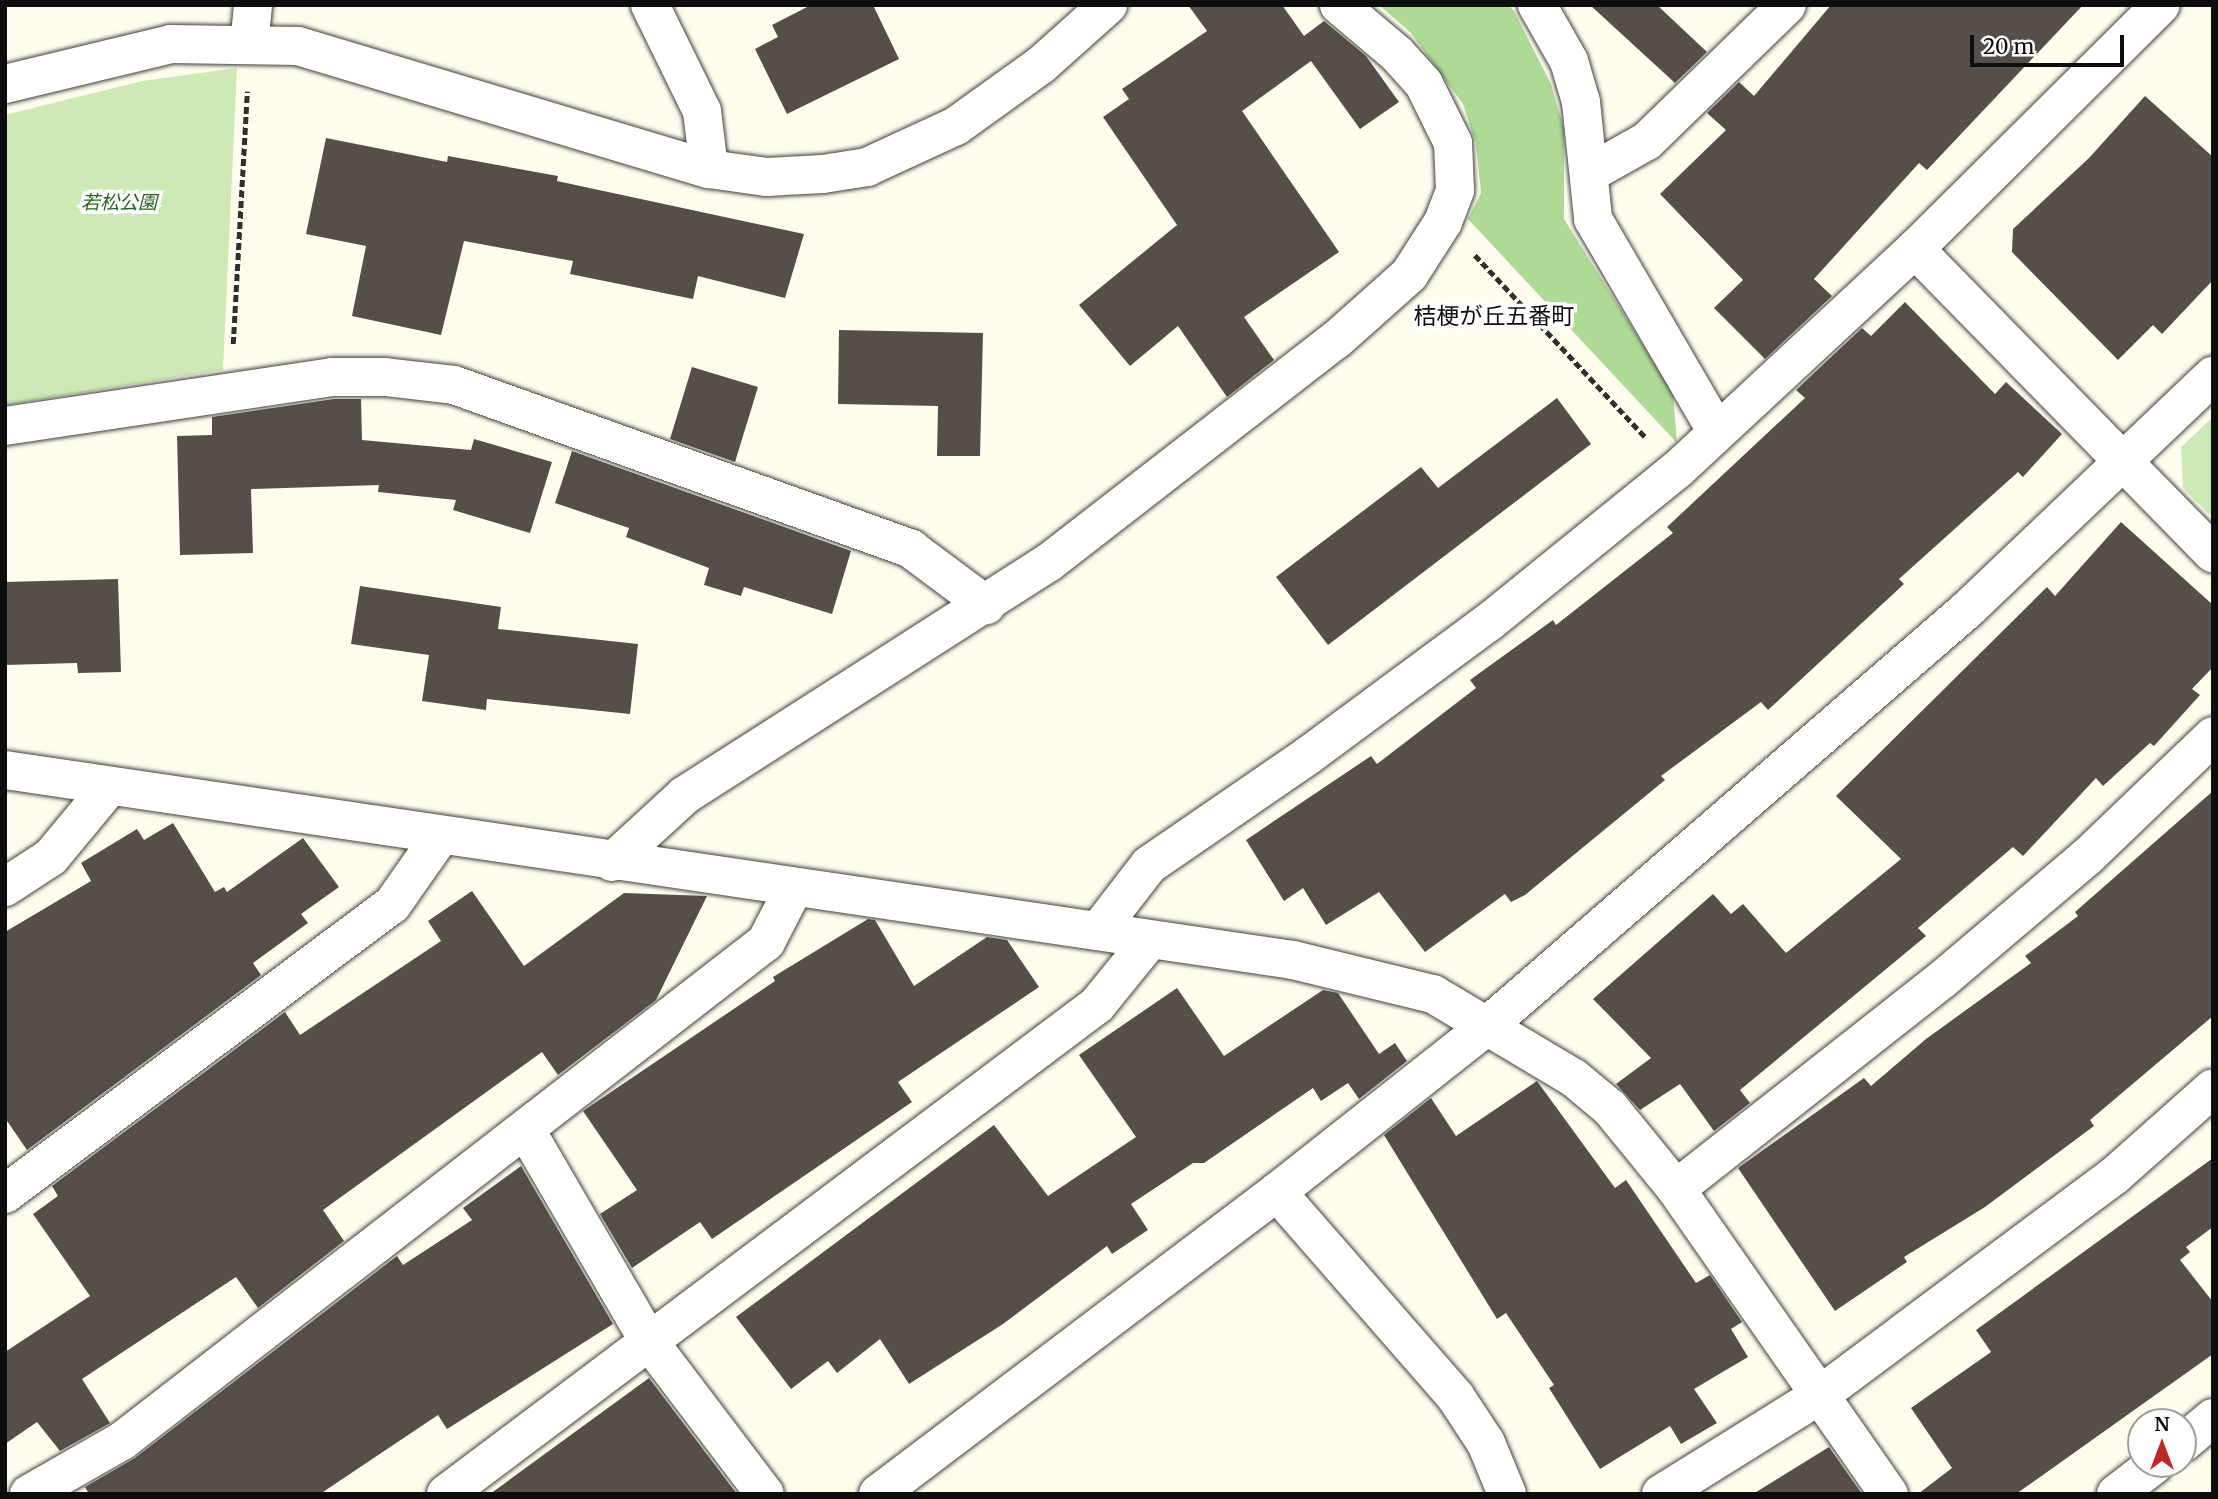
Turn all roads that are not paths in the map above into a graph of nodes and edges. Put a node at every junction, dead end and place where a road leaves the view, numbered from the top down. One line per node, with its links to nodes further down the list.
1 (253, 5): 8 (street)
2 (650, 5): 10 (street)
3 (1108, 5): 10 (street)
4 (1339, 5): 18 (street)
5 (1536, 5): 11 (street)
6 (1787, 5): 11 (street)
7 (2161, 5): 12 (street)
8 (249, 44): 9 (street); 10 (street)
9 (5, 84)
10 (709, 169)
11 (1590, 173): 15 (street)
12 (1915, 249): 15 (street); 16 (street)
13 (2213, 376): 16 (street)
14 (5, 426): 18 (street)
15 (1717, 432): 26 (street)
16 (2125, 463): 17 (street); 28 (street)
17 (2213, 553)
18 (986, 606): 23 (street)
19 (2213, 736): 31 (street)
20 (5, 770): 21 (street)
21 (110, 786): 22 (street); 24 (street)
22 (441, 835): 23 (street); 33 (street)
23 (612, 862): 25 (street)
24 (5, 887)
25 (794, 888): 26 (street); 30 (street)
26 (1098, 931): 27 (street)
27 (1149, 940): 28 (street); 34 (street)
28 (1487, 1026): 31 (street); 32 (street)
29 (2213, 1088): 35 (street)
30 (527, 1132): 34 (street); 39 (street)
31 (1676, 1189): 35 (street)
32 (1277, 1192): 42 (street); 43 (street)
33 (5, 1194)
34 (648, 1340): 40 (street); 41 (street)
35 (1820, 1395): 44 (street); 45 (street)
36 (2213, 1418): 37 (street)
37 (2197, 1431)
38 (2137, 1478): 46 (street)
39 (29, 1494)
40 (446, 1494)
41 (765, 1494)
42 (878, 1494)
43 (1507, 1494)
44 (1661, 1494)
45 (1889, 1494)
46 (2116, 1494)

